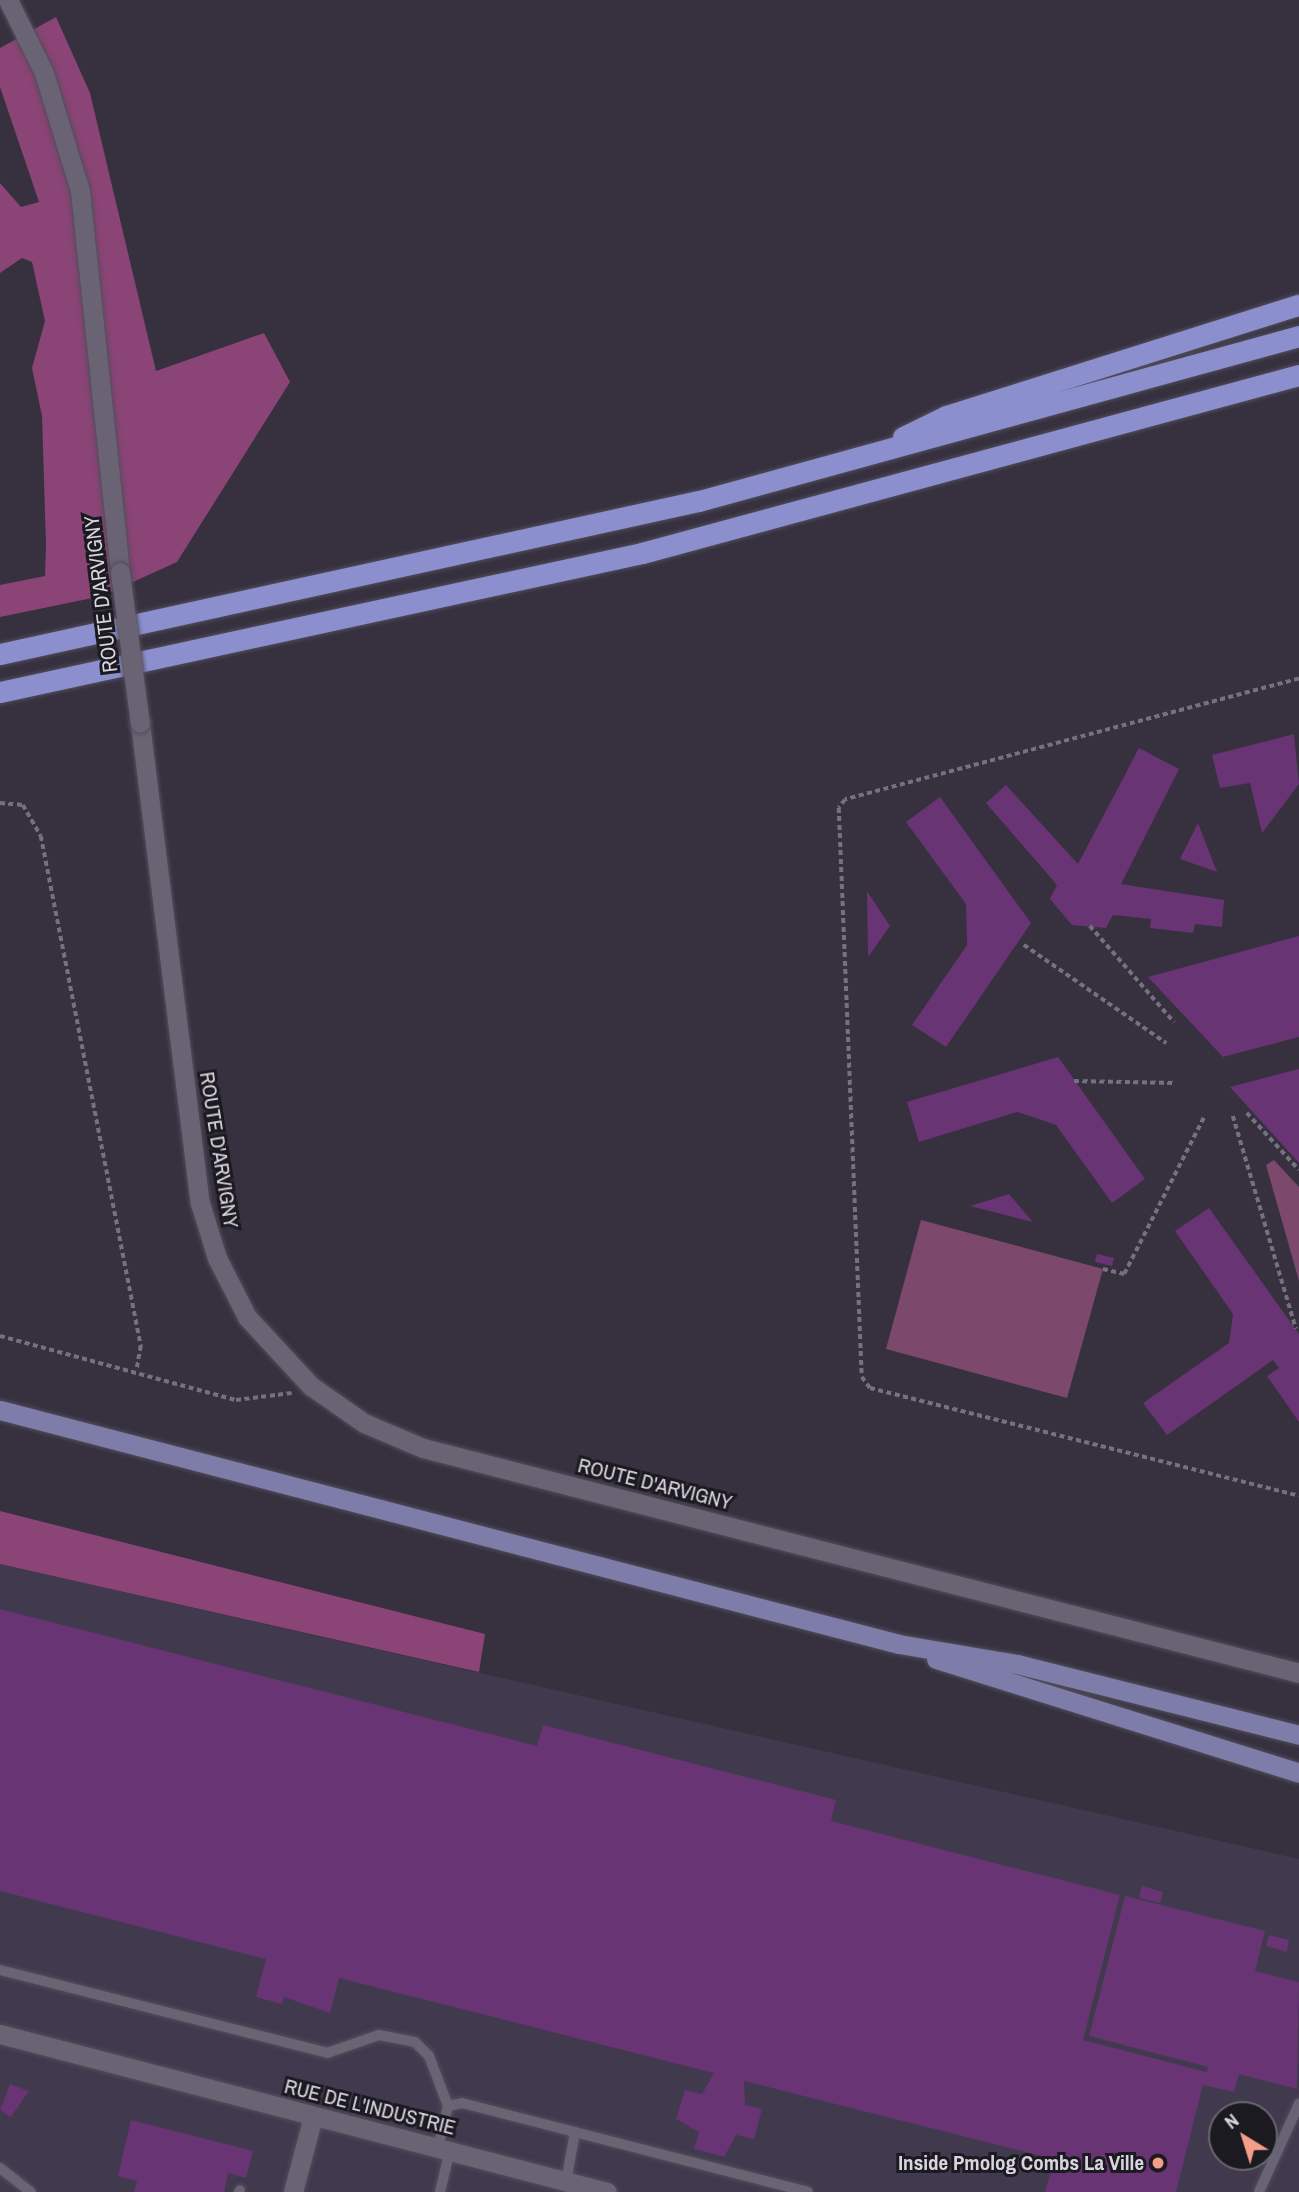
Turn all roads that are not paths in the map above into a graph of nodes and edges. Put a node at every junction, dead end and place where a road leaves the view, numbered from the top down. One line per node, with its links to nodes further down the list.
1 (8, 0): 10 (street, ROUTE D'ARVIGNY, bridge)
2 (1299, 305): 5 (highway)
3 (1299, 336): 5 (highway)
4 (1299, 375): 7 (highway)
5 (853, 460): 6 (highway)
6 (0, 654)
7 (0, 692)
8 (0, 1410): 9 (main road)
9 (899, 1644): 11 (main road); 12 (main road)
10 (1299, 1673)
11 (1299, 1735)
12 (1299, 1773)
13 (0, 1970): 16 (lane)
14 (0, 2034): 17 (street, RUE DE L'INDUSTRIE)
15 (1299, 2104): 27 (lane)
16 (449, 2106): 18 (lane); 19 (lane)
17 (312, 2120): 19 (street, RUE DE L'INDUSTRIE); 23 (street)
18 (575, 2132): 21 (lane); 26 (lane)
19 (444, 2149): 21 (street, RUE DE L'INDUSTRIE); 24 (lane)
20 (0, 2168): 22 (lane)
21 (566, 2182): 25 (street, RUE DE L'INDUSTRIE)
22 (32, 2192)
23 (293, 2192)
24 (440, 2192)
25 (607, 2192)
26 (808, 2192)
27 (1259, 2192)

